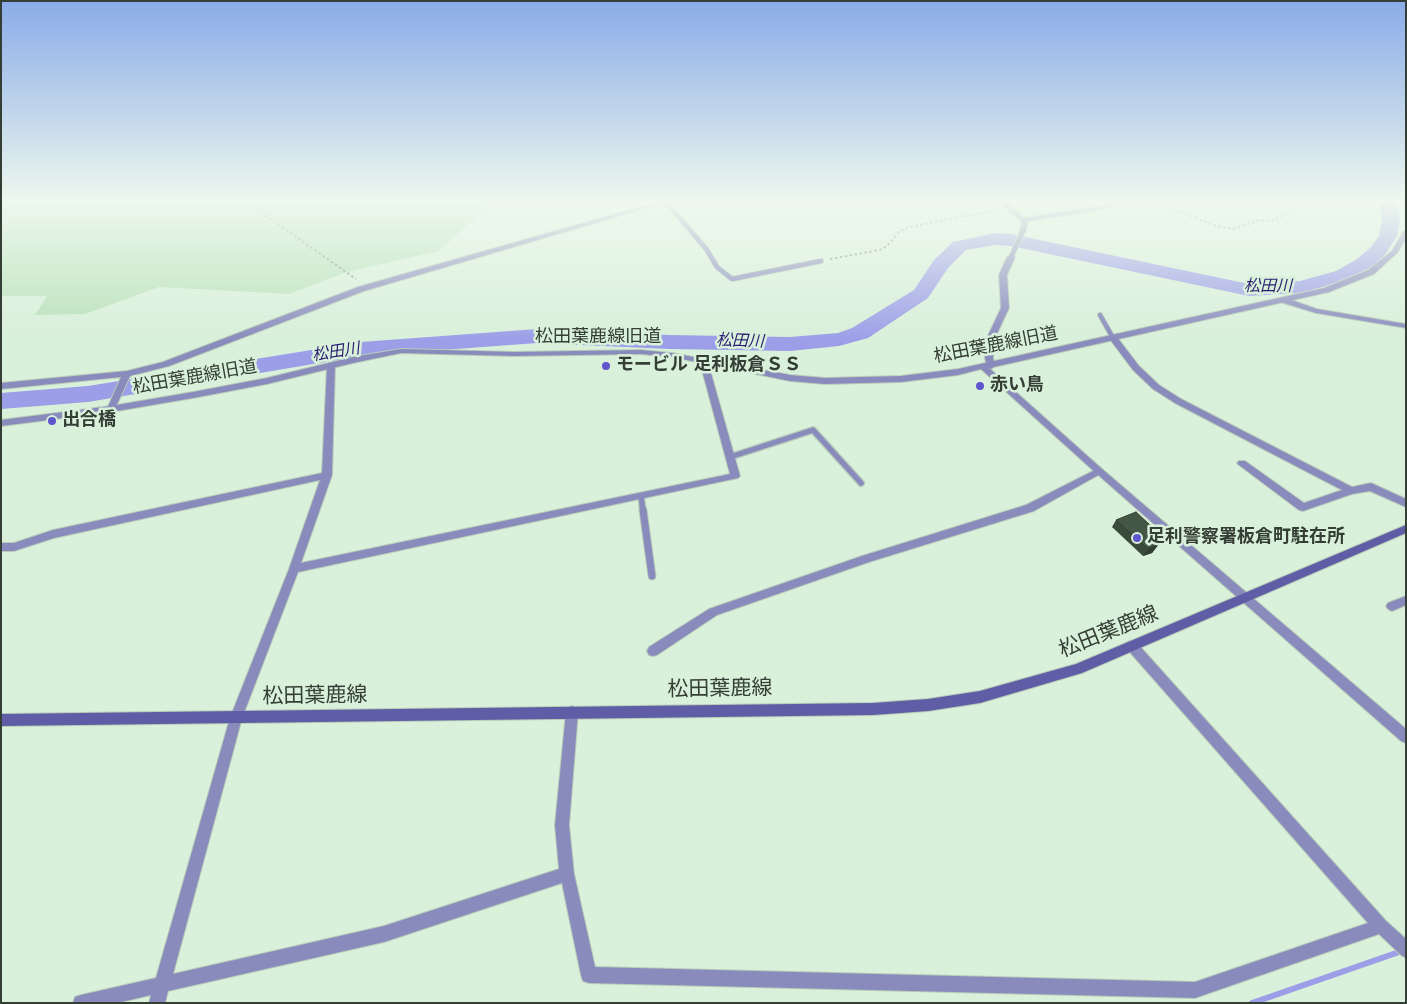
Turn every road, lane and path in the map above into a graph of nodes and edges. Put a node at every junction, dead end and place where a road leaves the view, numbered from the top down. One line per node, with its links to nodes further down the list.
1 (312, 248): 9 (path)
2 (504, 248): 17 (street)
3 (705, 248): 8 (lane)
4 (884, 248): 8 (path)
5 (1015, 248): 7 (lane)
6 (1397, 248): 10 (street, 松田葉鹿線旧道)
7 (1011, 257): 16 (street)
8 (821, 260)
9 (353, 277)
10 (1283, 300): 12 (street); 13 (street, 松田葉鹿線旧道)
11 (1100, 315): 13 (lane)
12 (1406, 326)
13 (1113, 338): 16 (street, 松田葉鹿線旧道); 26 (street)
14 (709, 362): 15 (street, 松田葉鹿線旧道); 16 (street, 松田葉鹿線旧道); 21 (street)
15 (331, 366): 19 (street, 松田葉鹿線旧道); 24 (street)
16 (988, 367): 23 (street)
17 (126, 376): 18 (street); 19 (street)
18 (1, 386)
19 (113, 406): 20 (street, 松田葉鹿線旧道)
20 (1, 423)
21 (730, 457): 25 (lane); 27 (street)
22 (1242, 463): 26 (street)
23 (1099, 471): 33 (street); 37 (street)
24 (327, 475): 30 (street); 31 (street)
25 (861, 483)
26 (1351, 491): 28 (street)
27 (641, 496): 31 (street); 32 (lane)
28 (1406, 503)
29 (1406, 529): 33 (main road, 松田葉鹿線)
30 (1, 547)
31 (294, 569): 39 (street)
32 (652, 576)
33 (1245, 599): 36 (main road, 松田葉鹿線); 41 (street)
34 (1406, 600): 35 (street)
35 (1392, 606)
36 (1132, 646): 38 (main road, 松田葉鹿線); 43 (street)
37 (653, 650)
38 (572, 712): 39 (main road, 松田葉鹿線); 42 (street)
39 (236, 718): 40 (main road, 松田葉鹿線); 45 (street)
40 (1, 720)
41 (1406, 737)
42 (567, 874): 43 (street); 45 (street)
43 (1381, 926): 44 (street)
44 (1406, 950)
45 (162, 985): 46 (street); 47 (street)
46 (81, 1003)
47 (158, 1003)

